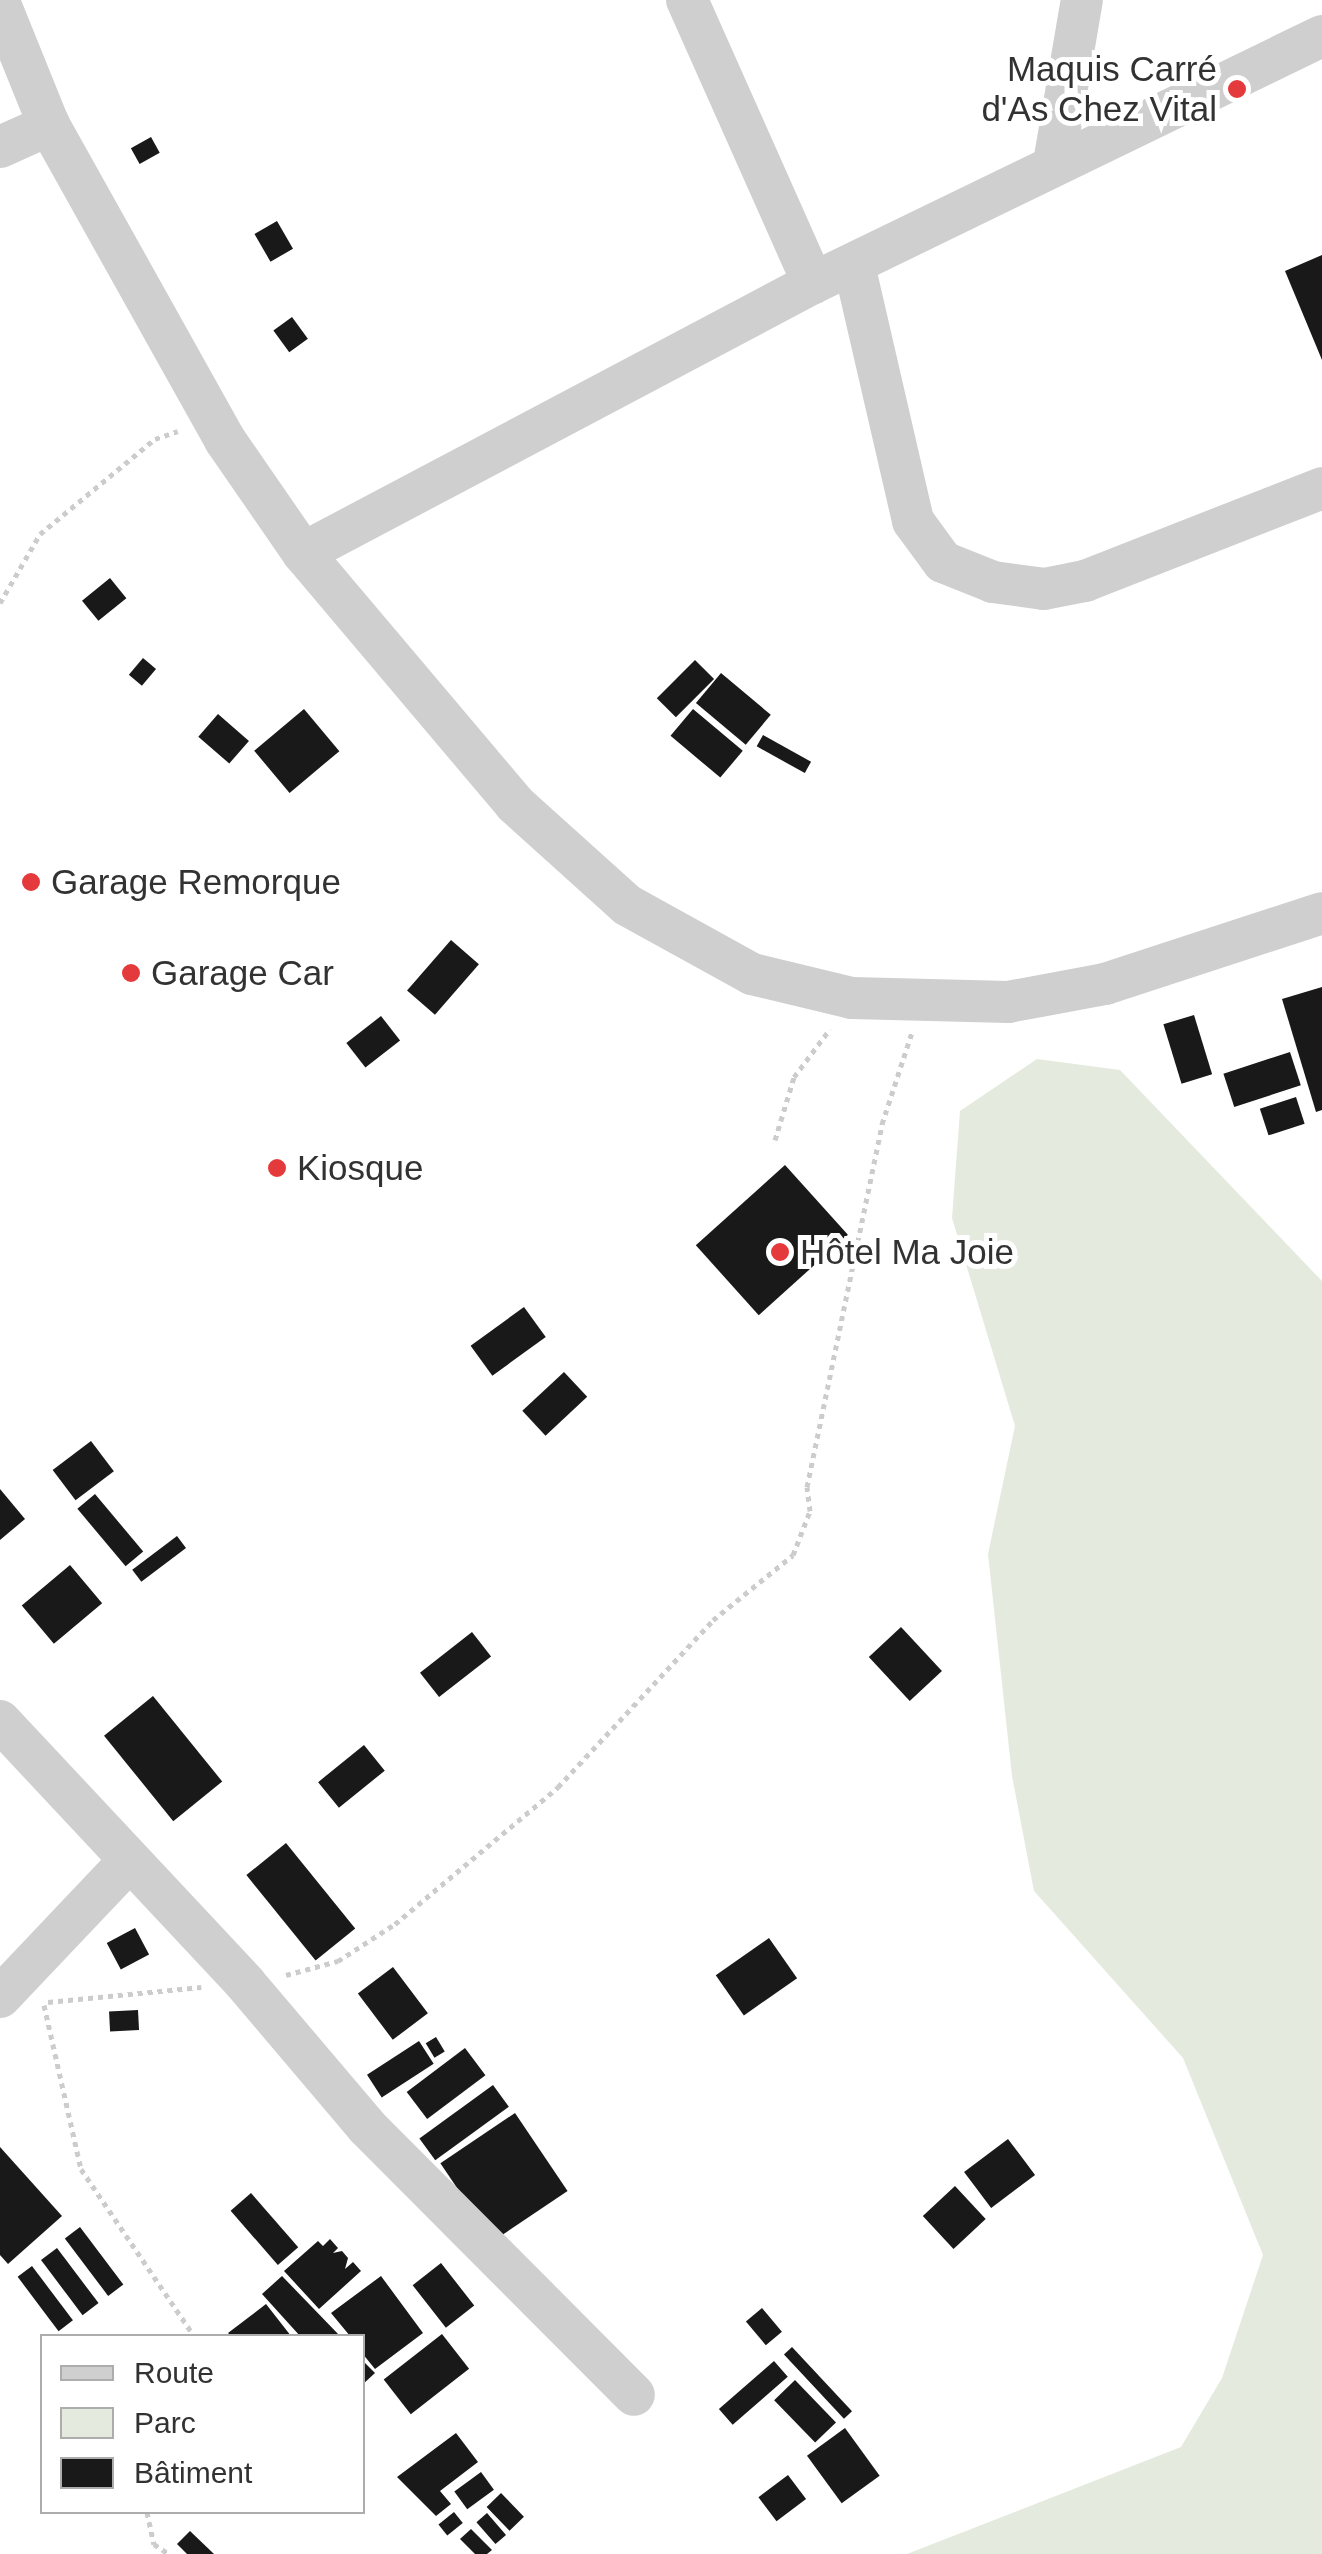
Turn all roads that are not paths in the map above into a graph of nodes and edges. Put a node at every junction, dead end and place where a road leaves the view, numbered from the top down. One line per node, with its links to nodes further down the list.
1 (687, 0): 9 (street)
2 (1082, 0): 7 (street)
3 (0, 4): 5 (street)
4 (1322, 36): 7 (street)
5 (50, 125): 6 (street); 11 (street)
6 (0, 148)
7 (1054, 162): 8 (street)
8 (854, 264): 9 (street); 10 (street)
9 (814, 282): 11 (street)
10 (1322, 488)
11 (303, 553): 12 (street)
12 (1322, 913)
13 (0, 1721): 14 (street)
14 (128, 1862): 15 (street); 16 (street)
15 (15, 2003)
16 (634, 2395)

